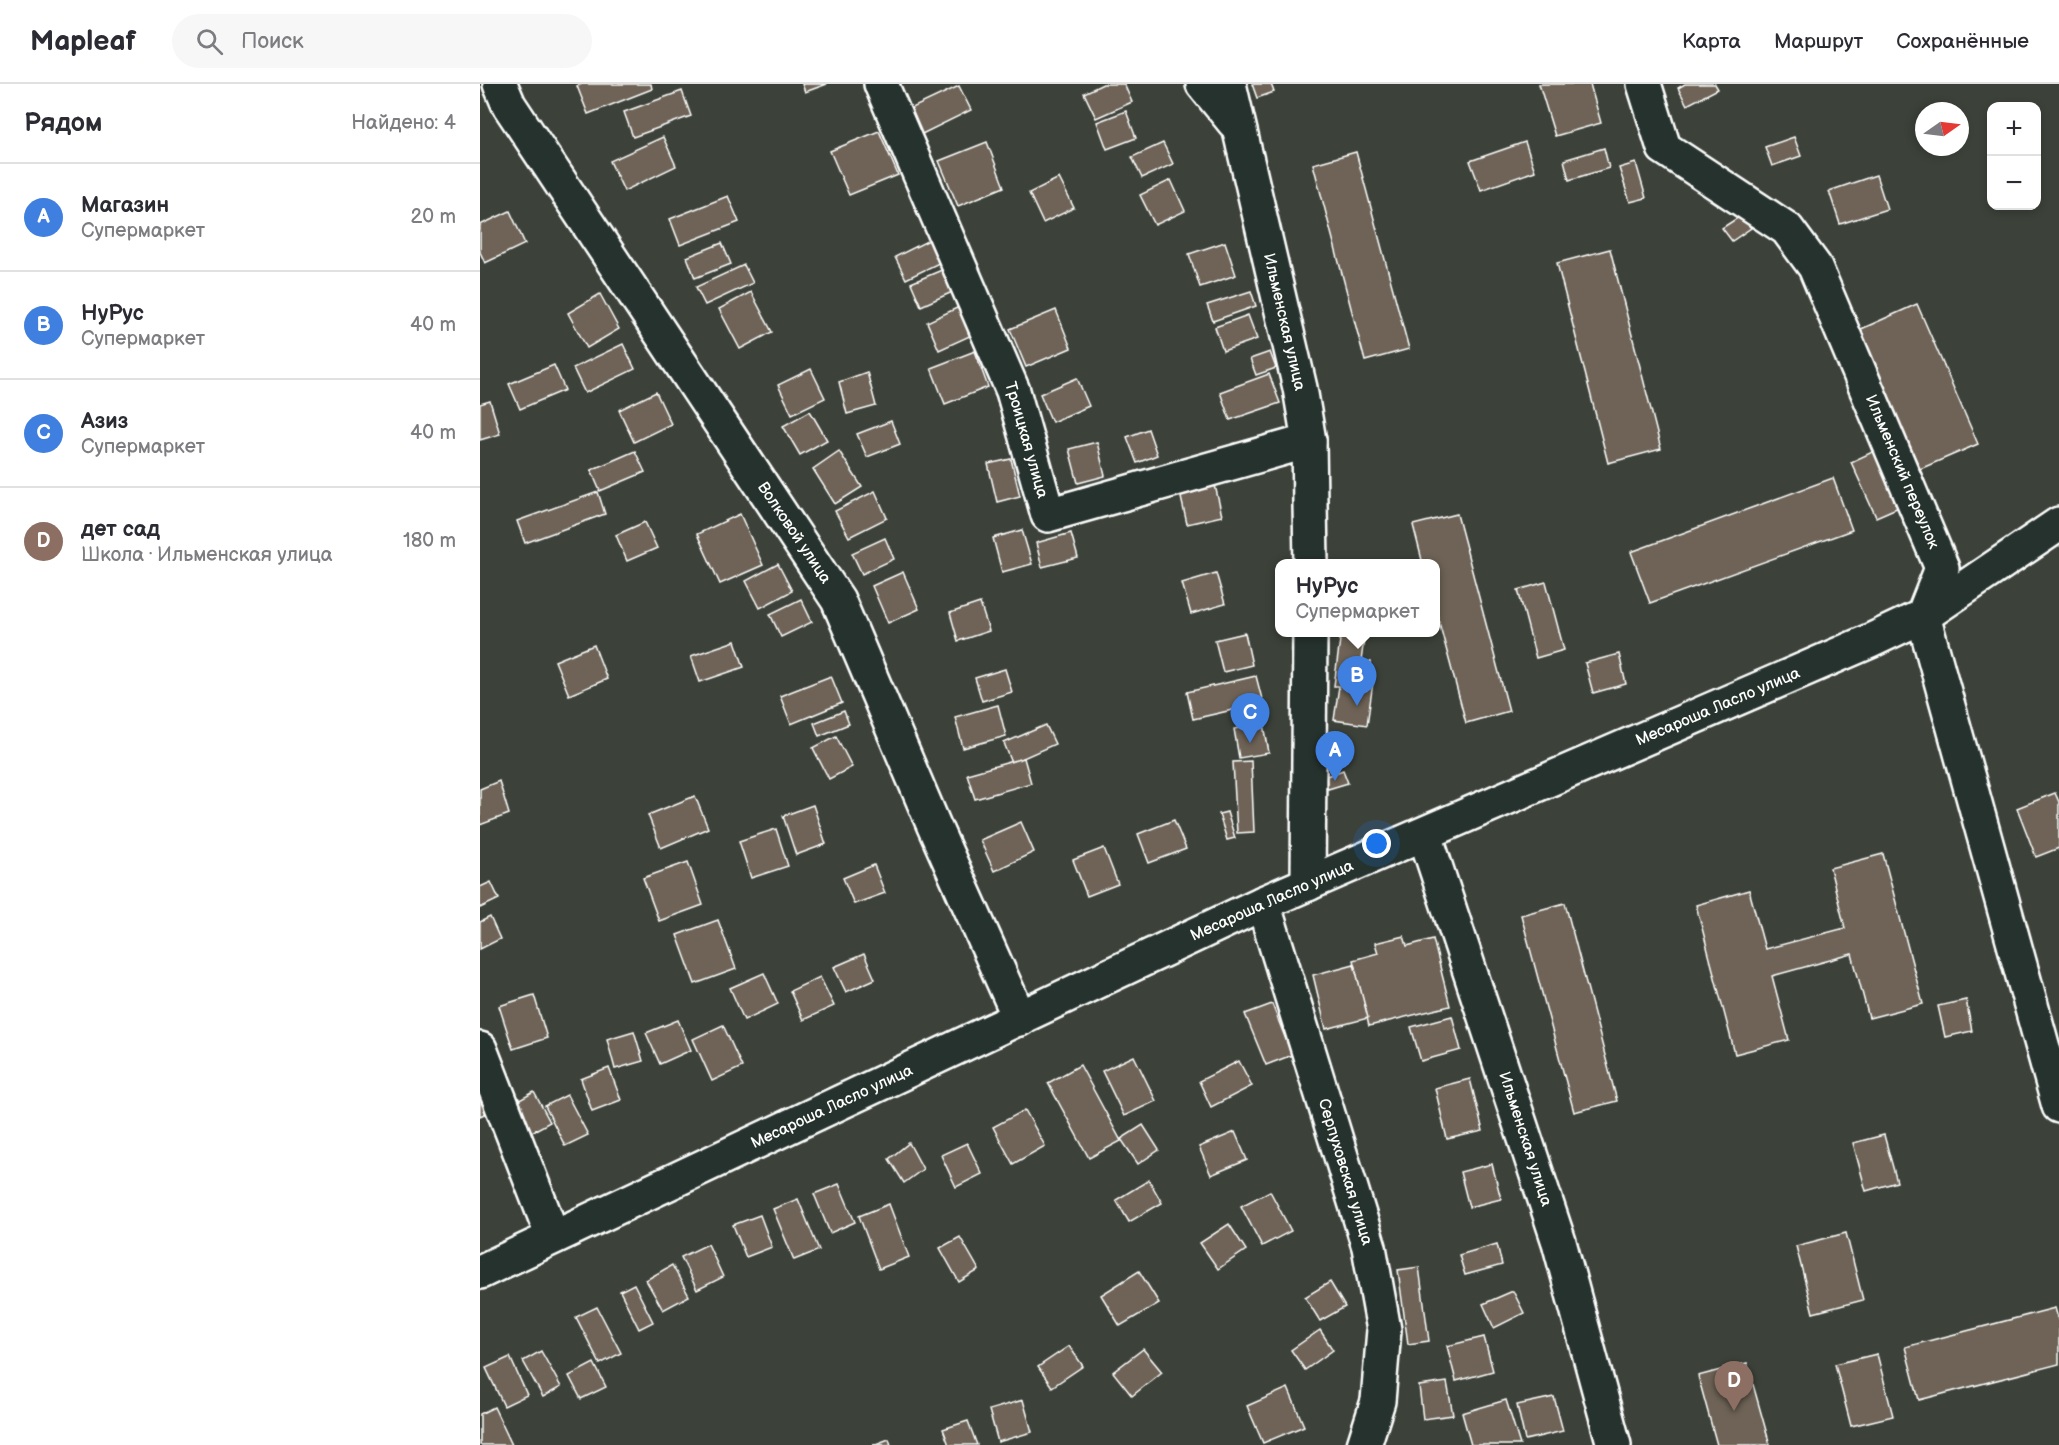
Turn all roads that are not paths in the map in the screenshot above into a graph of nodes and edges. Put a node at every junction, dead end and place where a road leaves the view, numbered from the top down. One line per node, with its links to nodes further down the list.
1 (500, 84): 15 (street, Волковой улица)
2 (881, 84): 7 (street, Троицкая улица)
3 (1203, 84): 6 (street)
4 (1228, 84): 6 (street, Ильменская улица)
5 (1644, 84): 10 (street, Ильменский переулок)
6 (1239, 128): 7 (street, Ильменская улица)
7 (1309, 441): 9 (street, Ильменская улица)
8 (2059, 524): 10 (street, Месароша Ласло улица)
9 (1311, 559)
10 (1923, 616): 12 (street, Месароша Ласло улица); 17 (street)
11 (1310, 637): 13 (street)
12 (1425, 835): 13 (street, Месароша Ласло улица); 21 (street, Ильменская улица)
13 (1308, 884): 14 (street, Месароша Ласло улица)
14 (1263, 903): 15 (street, Месароша Ласло улица); 20 (street, Серпуховская улица)
15 (1020, 1019): 18 (street, Месароша Ласло улица)
16 (480, 1049): 18 (street)
17 (2059, 1106)
18 (553, 1237): 19 (street, Месароша Ласло улица)
19 (480, 1272)
20 (1364, 1445)
21 (1614, 1445)

